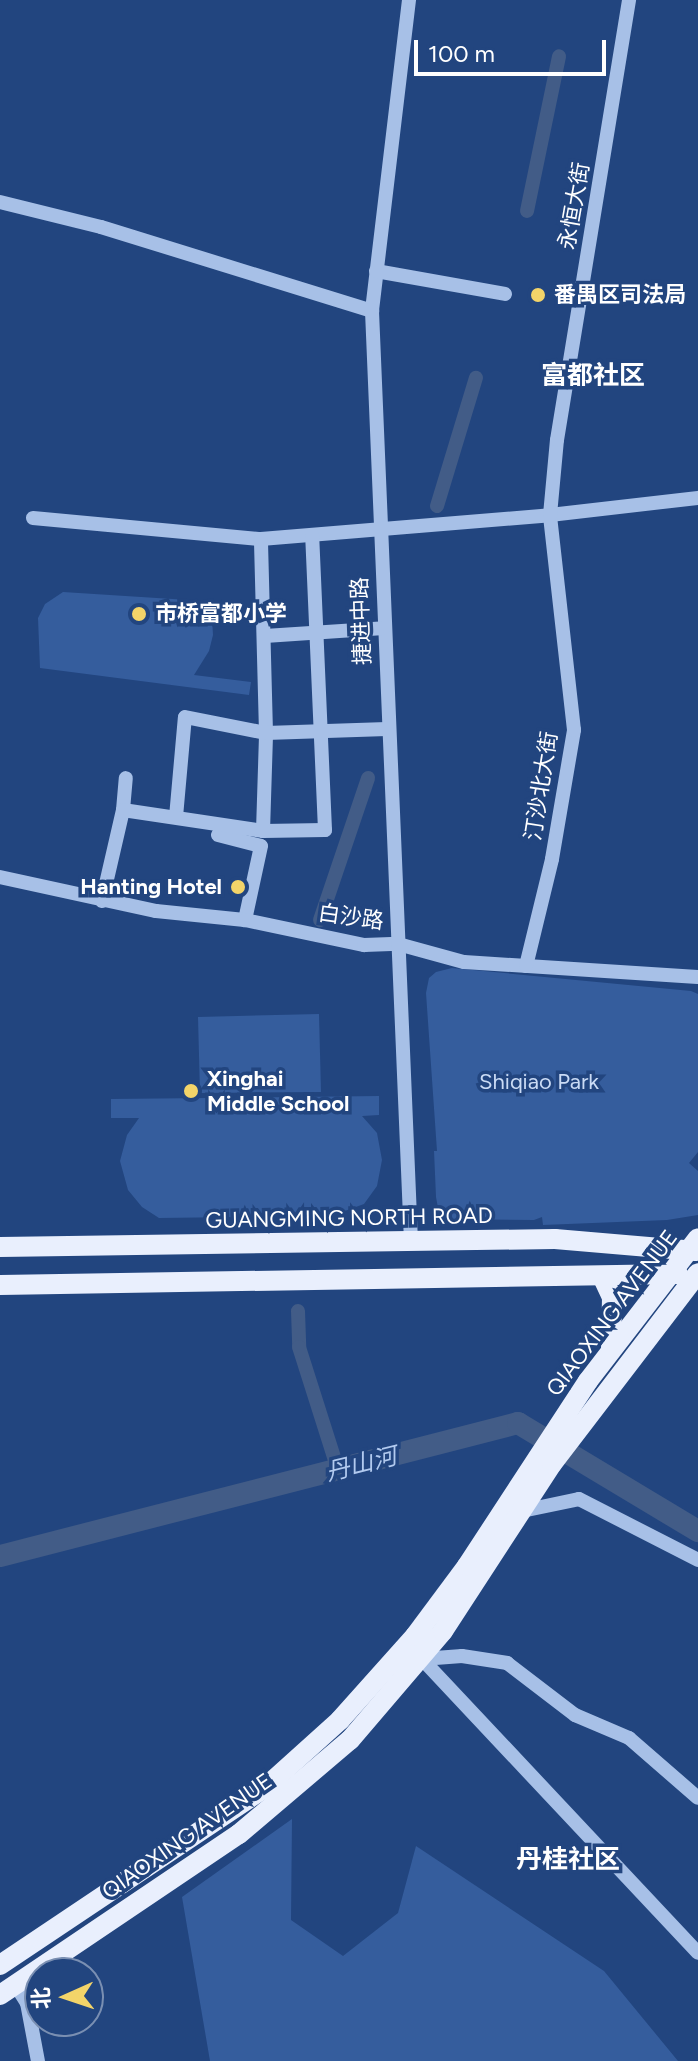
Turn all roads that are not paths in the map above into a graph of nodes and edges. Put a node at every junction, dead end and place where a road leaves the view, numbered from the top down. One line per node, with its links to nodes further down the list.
1 (409, 0): 4 (street, 捷进中路)
2 (629, 0): 8 (street, 永恒大街)
3 (0, 202): 6 (street)
4 (376, 271): 5 (street); 6 (street, 捷进中路)
5 (505, 294)
6 (372, 311): 10 (street, 捷进中路)
7 (698, 498): 8 (street)
8 (550, 515): 10 (street); 28 (street, 汀沙北大街)
9 (33, 518): 12 (street)
10 (379, 531): 11 (street); 13 (street, 捷进中路)
11 (312, 535): 12 (street); 14 (street)
12 (261, 539): 15 (street)
13 (384, 628): 14 (street); 16 (street, 捷进中路)
14 (317, 634): 15 (street); 17 (street)
15 (265, 636): 18 (street)
16 (387, 729): 17 (street); 27 (street, 捷进中路)
17 (321, 731): 18 (street); 22 (street)
18 (266, 733): 21 (street); 22 (street)
19 (126, 778): 20 (street)
20 (123, 810): 21 (street); 25 (street)
21 (176, 817): 22 (street)
22 (263, 831)
23 (218, 835): 26 (street)
24 (0, 877): 25 (street, 白沙路)
25 (102, 901): 26 (street, 白沙路)
26 (245, 920): 27 (street, 白沙路)
27 (398, 944): 28 (street, 白沙路); 30 (street, 捷进中路)
28 (526, 966): 29 (street, 白沙路)
29 (698, 977)
30 (411, 1241): 31 (main road, GUANGMING NORTH ROAD); 32 (main road, GUANGMING NORTH ROAD)
31 (592, 1242): 33 (main road, GUANGMING NORTH ROAD); 36 (main road)
32 (0, 1247)
33 (694, 1247): 35 (main road, QIAOXING AVENUE)
34 (698, 1273): 35 (main road); 39 (main road, QIAOXING AVENUE)
35 (671, 1274): 36 (main road); 38 (main road, QIAOXING AVENUE)
36 (597, 1276): 37 (main road); 38 (main road)
37 (0, 1285)
38 (611, 1350): 39 (main road, QIAOXING AVENUE)
39 (570, 1423): 40 (main road)
40 (546, 1458): 41 (main road, QIAOXING AVENUE); 47 (main road, QIAOXING AVENUE)
41 (522, 1511): 42 (street); 43 (main road, QIAOXING AVENUE)
42 (698, 1560)
43 (422, 1659): 44 (street); 46 (street); 48 (main road, QIAOXING AVENUE)
44 (698, 1798)
45 (698, 1930): 46 (street)
46 (693, 1947)
47 (0, 1965)
48 (8, 1990): 49 (street)
49 (38, 2061)

